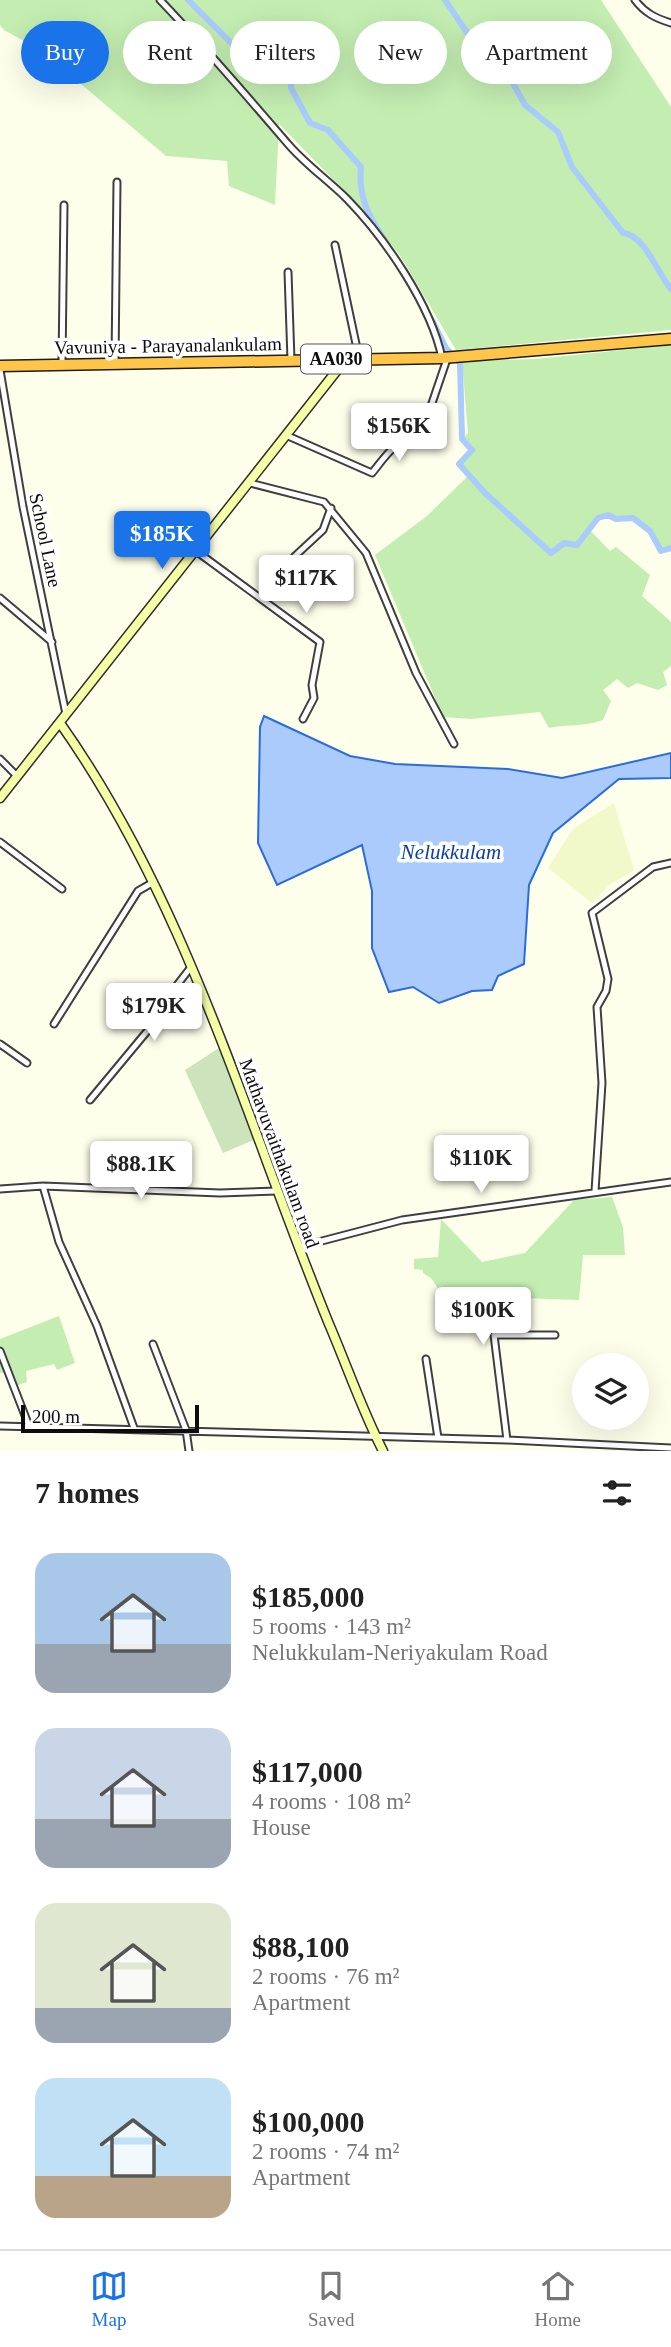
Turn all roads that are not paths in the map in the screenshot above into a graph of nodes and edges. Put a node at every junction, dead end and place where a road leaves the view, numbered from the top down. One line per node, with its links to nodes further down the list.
1 (160, 0): 9 (street)
2 (635, 0): 3 (street)
3 (671, 23)
4 (117, 182): 13 (street)
5 (64, 205): 14 (street)
6 (335, 245): 11 (street)
7 (288, 272): 12 (street)
8 (671, 339): 9 (highway, Vavuniya - Parayanalankulam / AA030)
9 (445, 358): 11 (highway, Vavuniya - Parayanalankulam / AA030); 16 (street)
10 (346, 359): 11 (highway, Vavuniya - Parayanalankulam / AA030); 12 (highway, Vavuniya - Parayanalankulam / AA030); 16 (street)
11 (360, 359)
12 (291, 360): 13 (highway, Vavuniya - Parayanalankulam / AA030)
13 (115, 364): 14 (highway, Vavuniya - Parayanalankulam / AA030)
14 (62, 365): 15 (highway, Vavuniya - Parayanalankulam / AA030)
15 (0, 368): 22 (street, School Lane)
16 (288, 436): 17 (street)
17 (250, 483): 18 (street); 19 (street)
18 (331, 509): 21 (street); 26 (street)
19 (196, 551): 21 (street); 23 (street)
20 (0, 598): 22 (street)
21 (263, 598): 24 (street)
22 (52, 642): 23 (street, School Lane)
23 (66, 715): 25 (street)
24 (303, 719)
25 (60, 723): 28 (street); 32 (street, Mathavuvaithakulam road)
26 (454, 744)
27 (0, 759): 28 (street)
28 (17, 776): 29 (street)
29 (0, 798)
30 (0, 842): 33 (street)
31 (671, 863): 43 (street)
32 (152, 883): 34 (street, Mathavuvaithakulam road); 35 (street)
33 (62, 889)
34 (191, 966): 38 (street); 42 (street, Mathavuvaithakulam road)
35 (54, 1024)
36 (0, 1044): 37 (street)
37 (27, 1063)
38 (90, 1100)
39 (671, 1182): 43 (street)
40 (43, 1186): 41 (street); 42 (street); 51 (street)
41 (0, 1189)
42 (277, 1191): 44 (street, Mathavuvaithakulam road)
43 (595, 1191): 44 (street)
44 (298, 1247): 53 (street, Mathavuvaithakulam road)
45 (555, 1335): 55 (street)
46 (153, 1344): 52 (street)
47 (0, 1351): 50 (street)
48 (426, 1359): 54 (street)
49 (0, 1426): 50 (street)
50 (29, 1426): 51 (street)
51 (134, 1428): 52 (street)
52 (186, 1430): 53 (street); 59 (street)
53 (376, 1437): 54 (street); 60 (street, Mathavuvaithakulam road)
54 (438, 1438): 55 (street)
55 (507, 1440): 56 (street)
56 (555, 1443): 58 (street); 61 (street)
57 (671, 1448): 58 (street)
58 (625, 1449)
59 (189, 1451)
60 (383, 1451)
61 (557, 1451)

